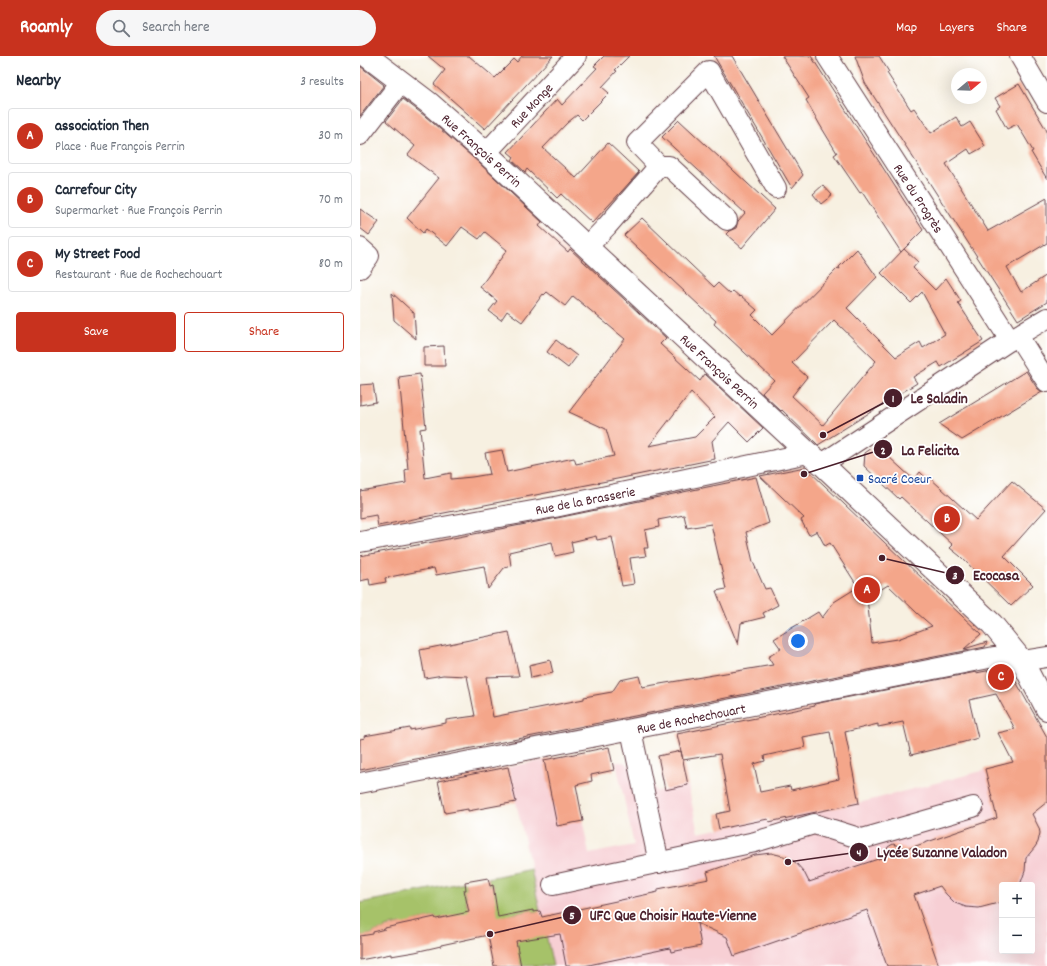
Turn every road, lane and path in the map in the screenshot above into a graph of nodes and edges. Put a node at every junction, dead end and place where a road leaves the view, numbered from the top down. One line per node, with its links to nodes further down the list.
1 (367, 56): 5 (main road, Rue François Perrin)
2 (576, 56): 8 (street, Rue Monge)
3 (827, 56): 16 (street, Rue du Progrès)
4 (1020, 56): 6 (street)
5 (401, 82): 7 (street); 8 (main road, Rue François Perrin)
6 (1047, 102)
7 (360, 135)
8 (486, 153): 12 (main road, Rue François Perrin)
9 (659, 166): 10 (street); 11 (street); 12 (street)
10 (776, 188)
11 (727, 220)
12 (587, 247): 18 (main road, Rue François Perrin)
13 (360, 248): 14 (street)
14 (360, 268)
15 (1047, 318): 16 (street)
16 (1014, 338): 17 (street, Rue du Progrès); 18 (street)
17 (1047, 382)
18 (815, 459): 19 (street, Rue de la Brasserie); 21 (main road, Rue François Perrin)
19 (360, 542)
20 (1047, 657): 21 (street, Rue de Rochechouart)
21 (1022, 661): 22 (main road, Rue François Perrin); 23 (street, Rue de Rochechouart)
22 (1047, 709)
23 (631, 730): 24 (street, Rue de Rochechouart); 26 (street)
24 (360, 783)
25 (973, 807): 26 (street)
26 (659, 863): 27 (street)
27 (553, 885)

